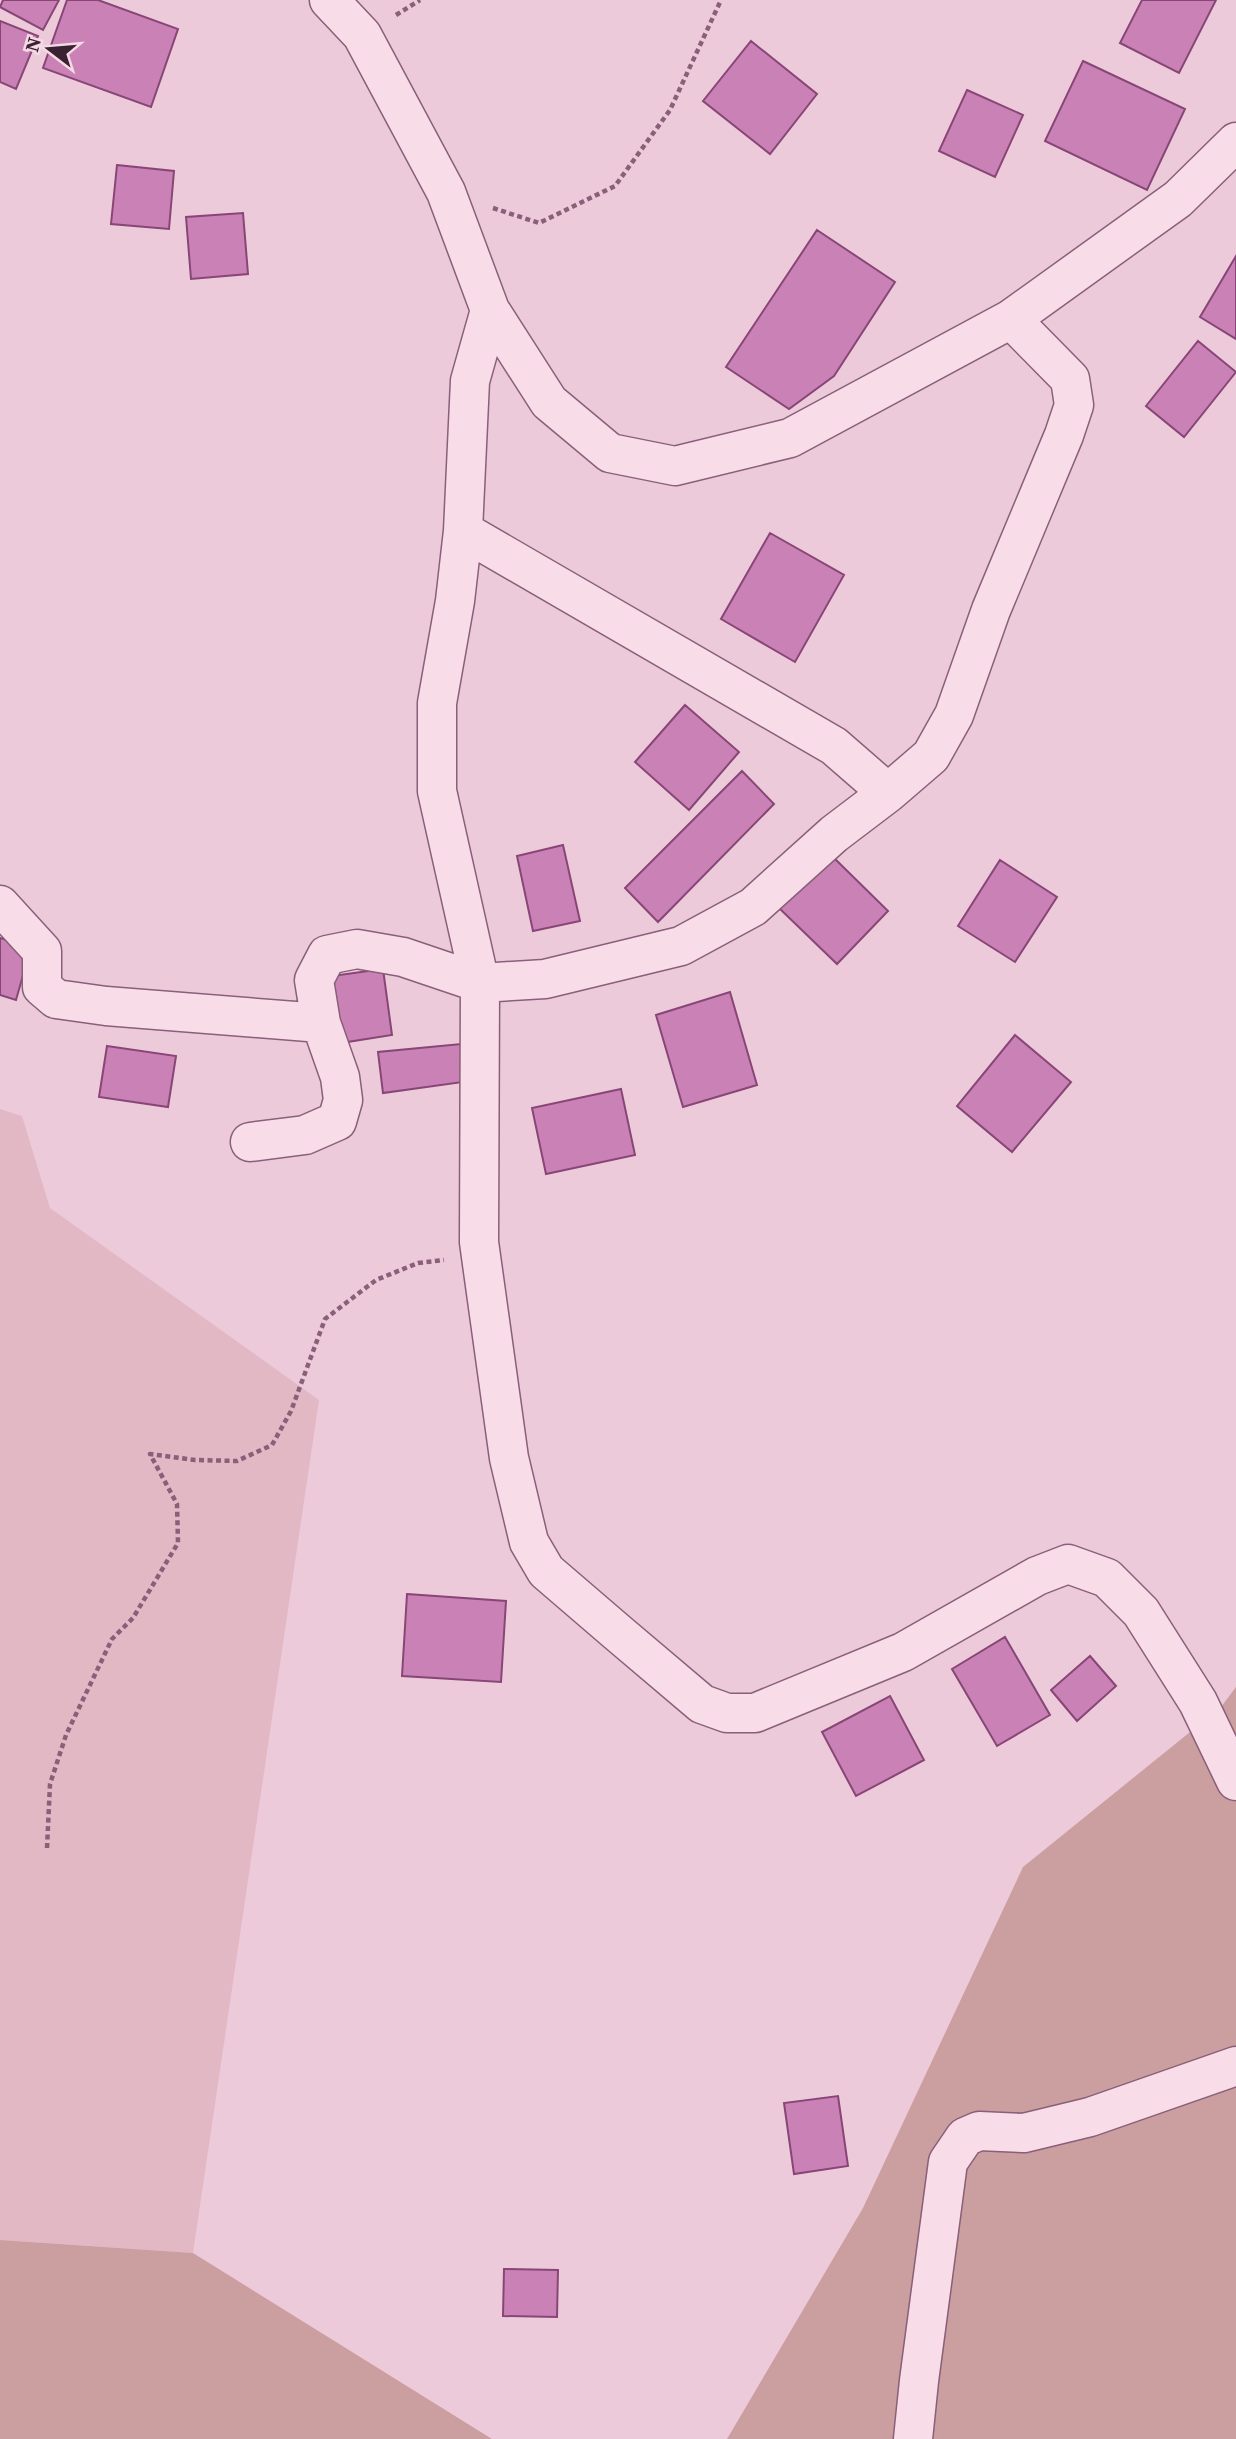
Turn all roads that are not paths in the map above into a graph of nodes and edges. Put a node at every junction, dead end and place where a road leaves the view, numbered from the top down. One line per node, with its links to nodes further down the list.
1 (329, 0): 3 (street)
2 (1236, 142): 4 (street)
3 (489, 310): 4 (street); 5 (street)
4 (1011, 319): 6 (street)
5 (463, 531): 6 (street); 8 (street)
6 (888, 793): 8 (street)
7 (0, 905): 9 (street)
8 (480, 983): 9 (street); 11 (street)
9 (321, 1023): 10 (street)
10 (250, 1142)
11 (1236, 1781)
12 (1236, 2066): 13 (street)
13 (914, 2439)

